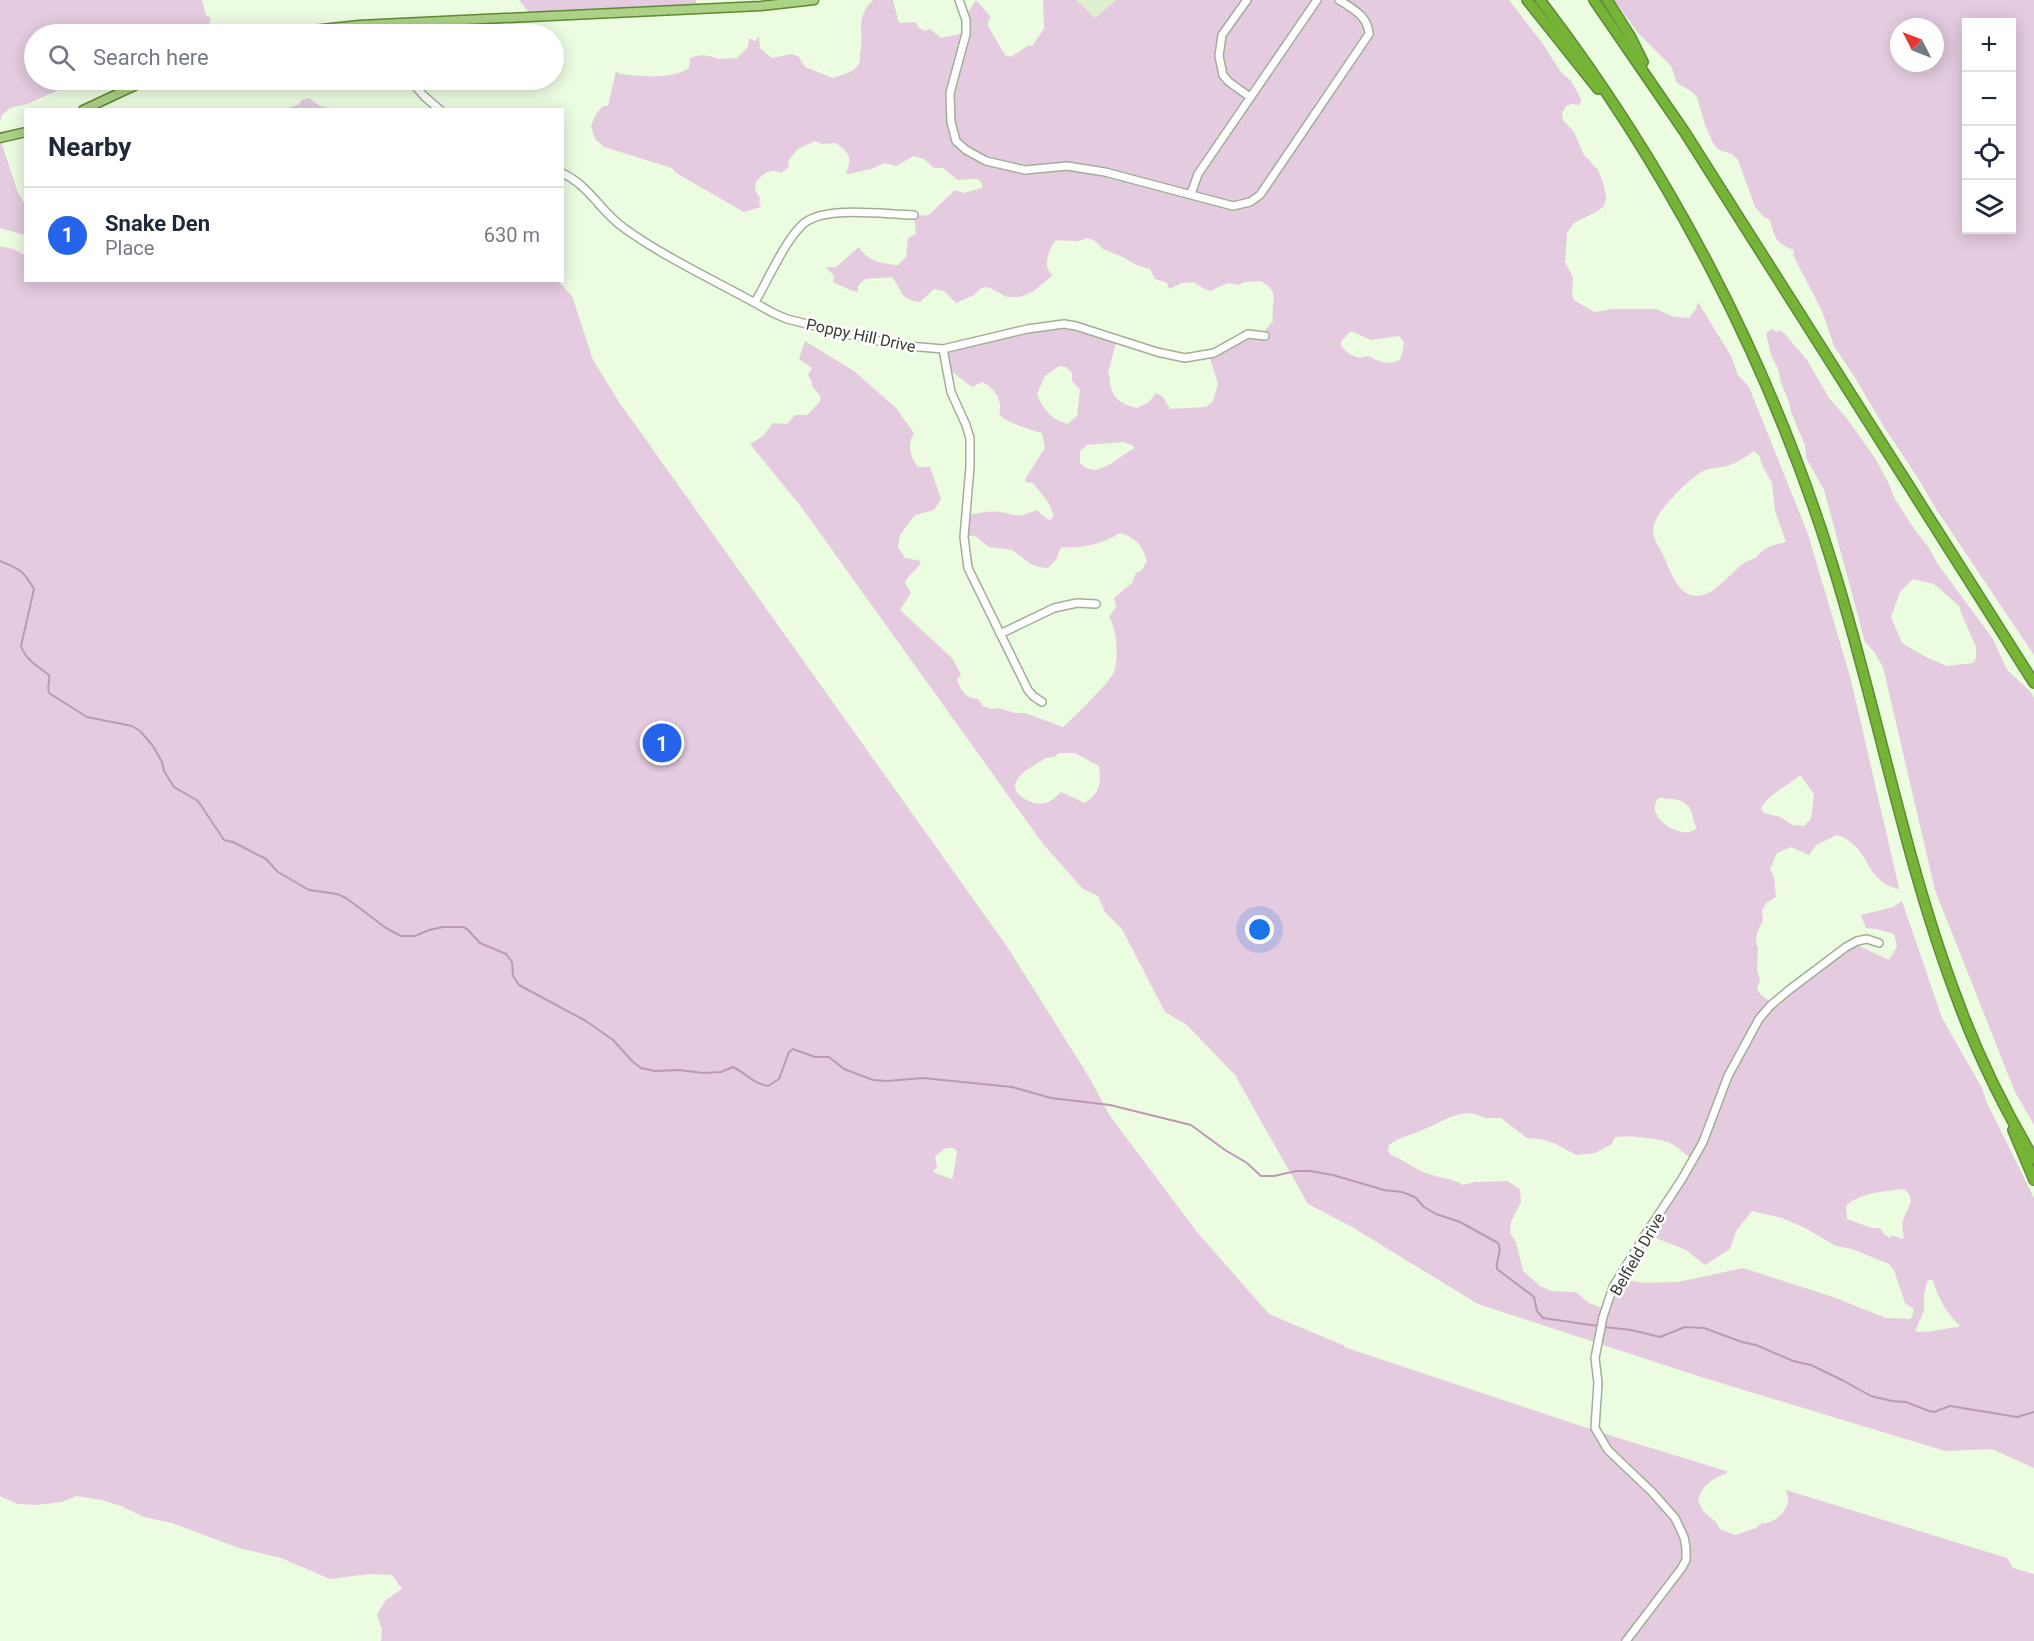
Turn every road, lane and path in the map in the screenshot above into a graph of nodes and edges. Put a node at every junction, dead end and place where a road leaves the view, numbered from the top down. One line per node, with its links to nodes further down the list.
1 (814, 0): 10 (main road)
2 (958, 0): 22 (street)
3 (1246, 0): 15 (street)
4 (1317, 0): 15 (street)
5 (1339, 0): 22 (street)
6 (1527, 0): 18 (highway)
7 (1540, 0): 18 (highway)
8 (1594, 0): 12 (highway)
9 (1607, 0): 12 (highway)
10 (397, 23): 11 (main road)
11 (380, 24)
12 (1651, 81): 29 (highway)
13 (126, 90): 16 (main road)
14 (418, 90): 17 (street)
15 (1250, 97): 22 (street)
16 (87, 108)
17 (438, 108)
18 (1632, 130): 32 (highway)
19 (24, 132): 20 (main road)
20 (0, 138)
21 (564, 174): 24 (street, Poppy Hill Drive)
22 (1191, 194)
23 (914, 215): 24 (street)
24 (755, 302): 26 (street, Poppy Hill Drive)
25 (1265, 336): 26 (street, Poppy Hill Drive)
26 (943, 349): 28 (street)
27 (1096, 604): 28 (street)
28 (1000, 634): 30 (street)
29 (2034, 683)
30 (1042, 702)
31 (1880, 944): 35 (street, Belfield Drive)
32 (2004, 1105): 33 (highway); 34 (highway)
33 (2034, 1159)
34 (2034, 1180)
35 (1626, 1641)

